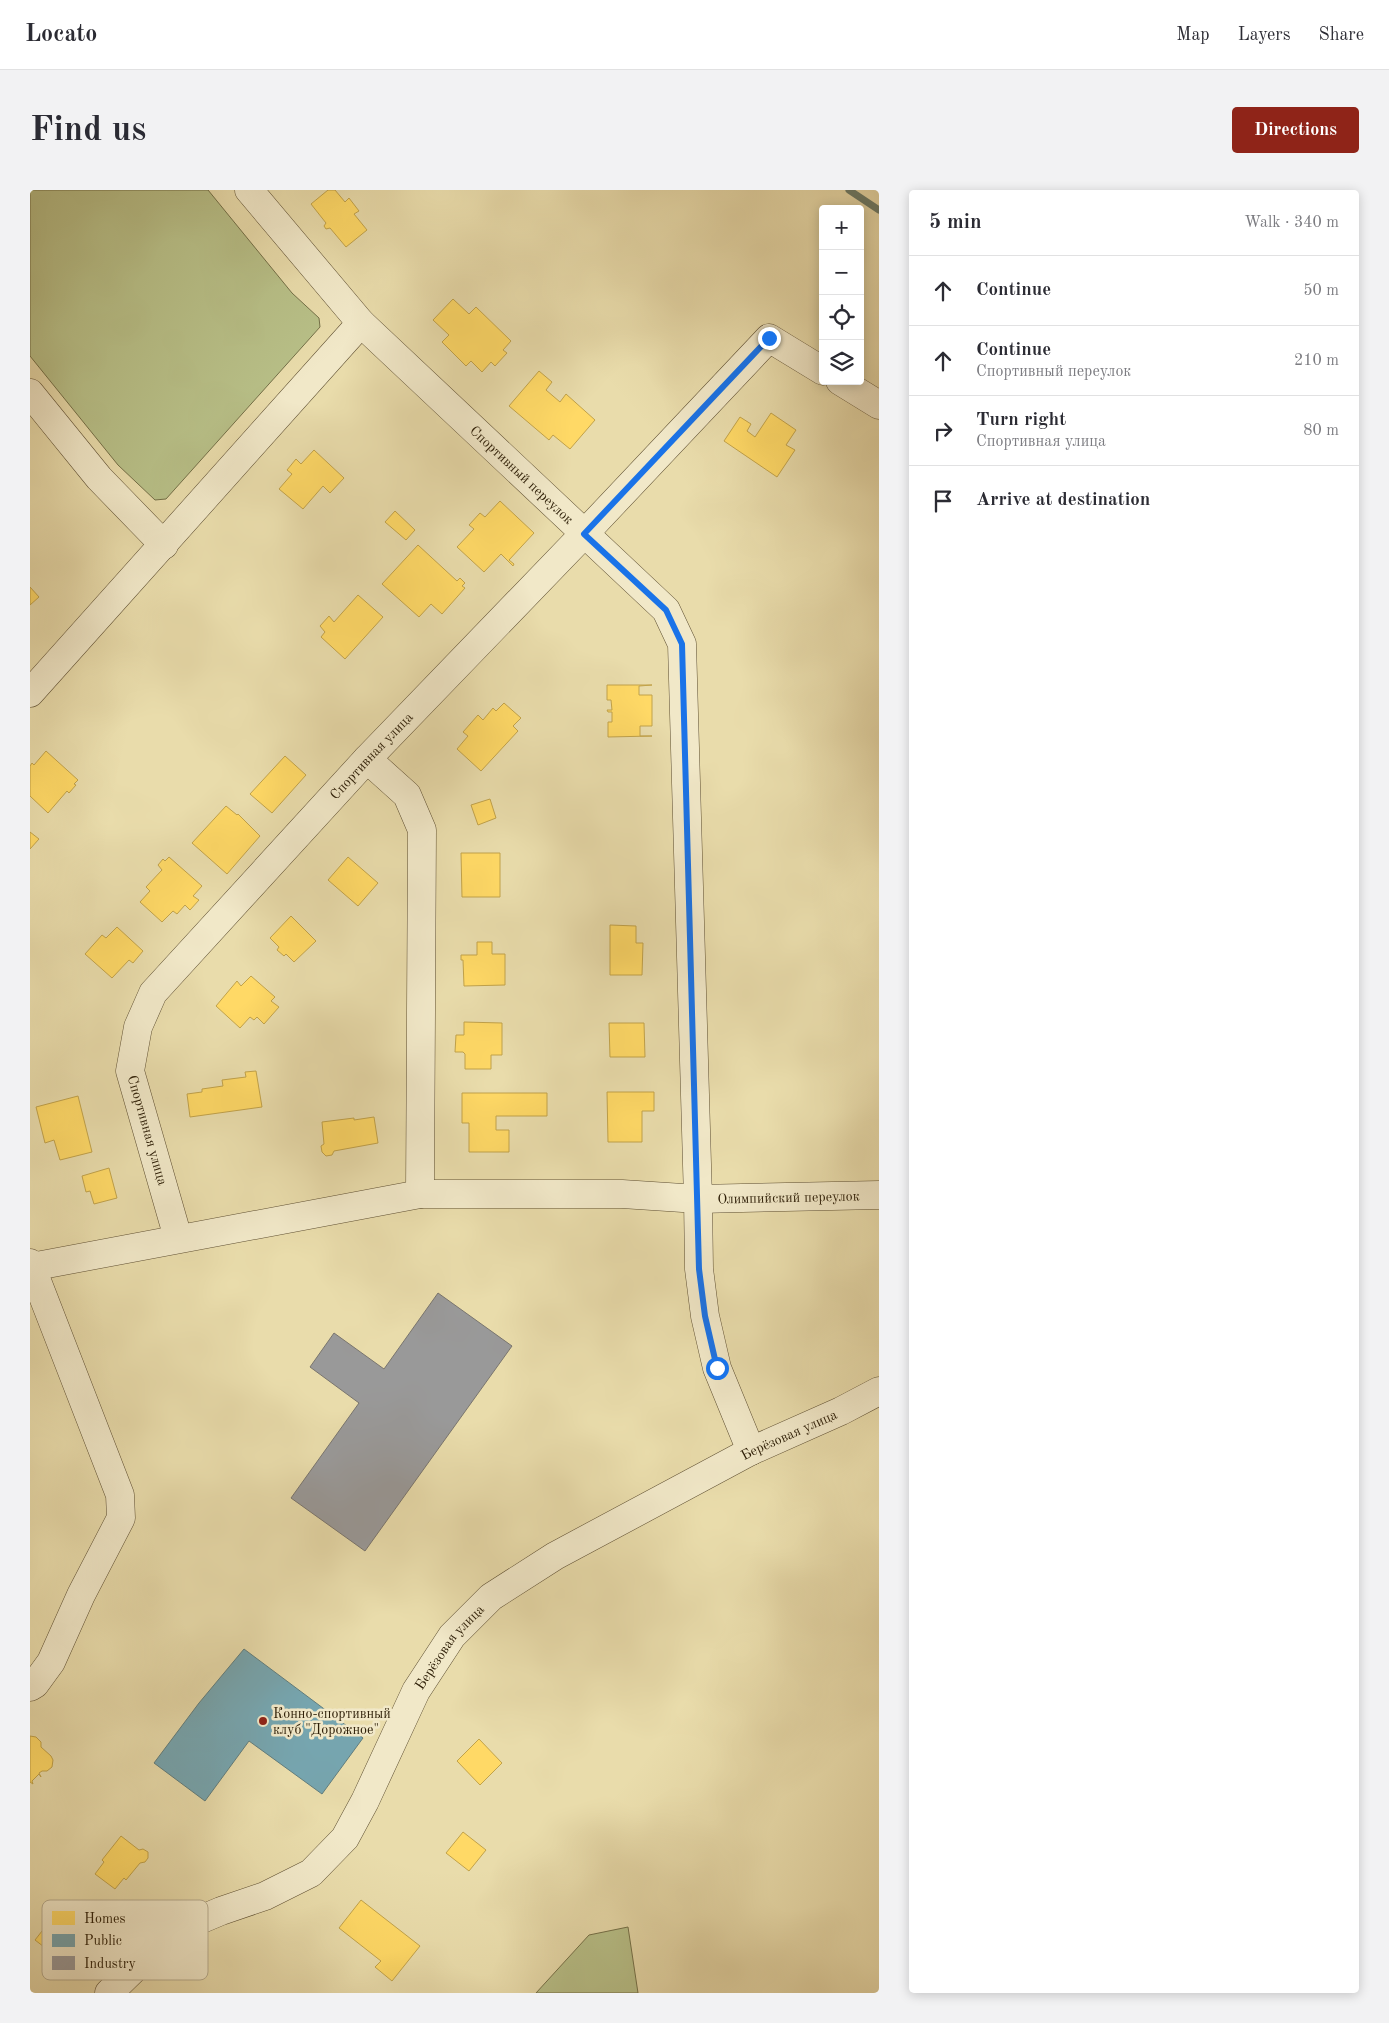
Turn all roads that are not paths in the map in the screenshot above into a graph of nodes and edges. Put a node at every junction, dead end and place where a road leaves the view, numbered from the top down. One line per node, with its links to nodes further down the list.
1 (249, 190): 2 (street, Спортивный переулок)
2 (362, 323): 7 (street, Спортивный переулок); 8 (street)
3 (819, 369): 7 (street, Спортивная улица)
4 (846, 385): 6 (street)
5 (30, 393): 8 (street)
6 (879, 405)
7 (584, 534): 10 (street, Спортивная улица); 13 (street, Спортивный переулок)
8 (164, 545): 9 (street)
9 (30, 693)
10 (367, 759): 11 (street); 14 (street, Спортивная улица)
11 (420, 1194): 13 (street, Олимпийский переулок); 14 (street, Олимпийский переулок)
12 (879, 1195): 13 (street, Олимпийский переулок)
13 (698, 1199): 17 (street, Спортивный переулок)
14 (178, 1238): 15 (street, Олимпийский переулок)
15 (31, 1265): 18 (street)
16 (879, 1391): 17 (street, Берёзовая улица)
17 (751, 1451): 19 (street, Берёзовая улица)
18 (33, 1686)
19 (208, 1917)
20 (122, 1980): 21 (street, Берёзовая улица)
21 (109, 1993)

